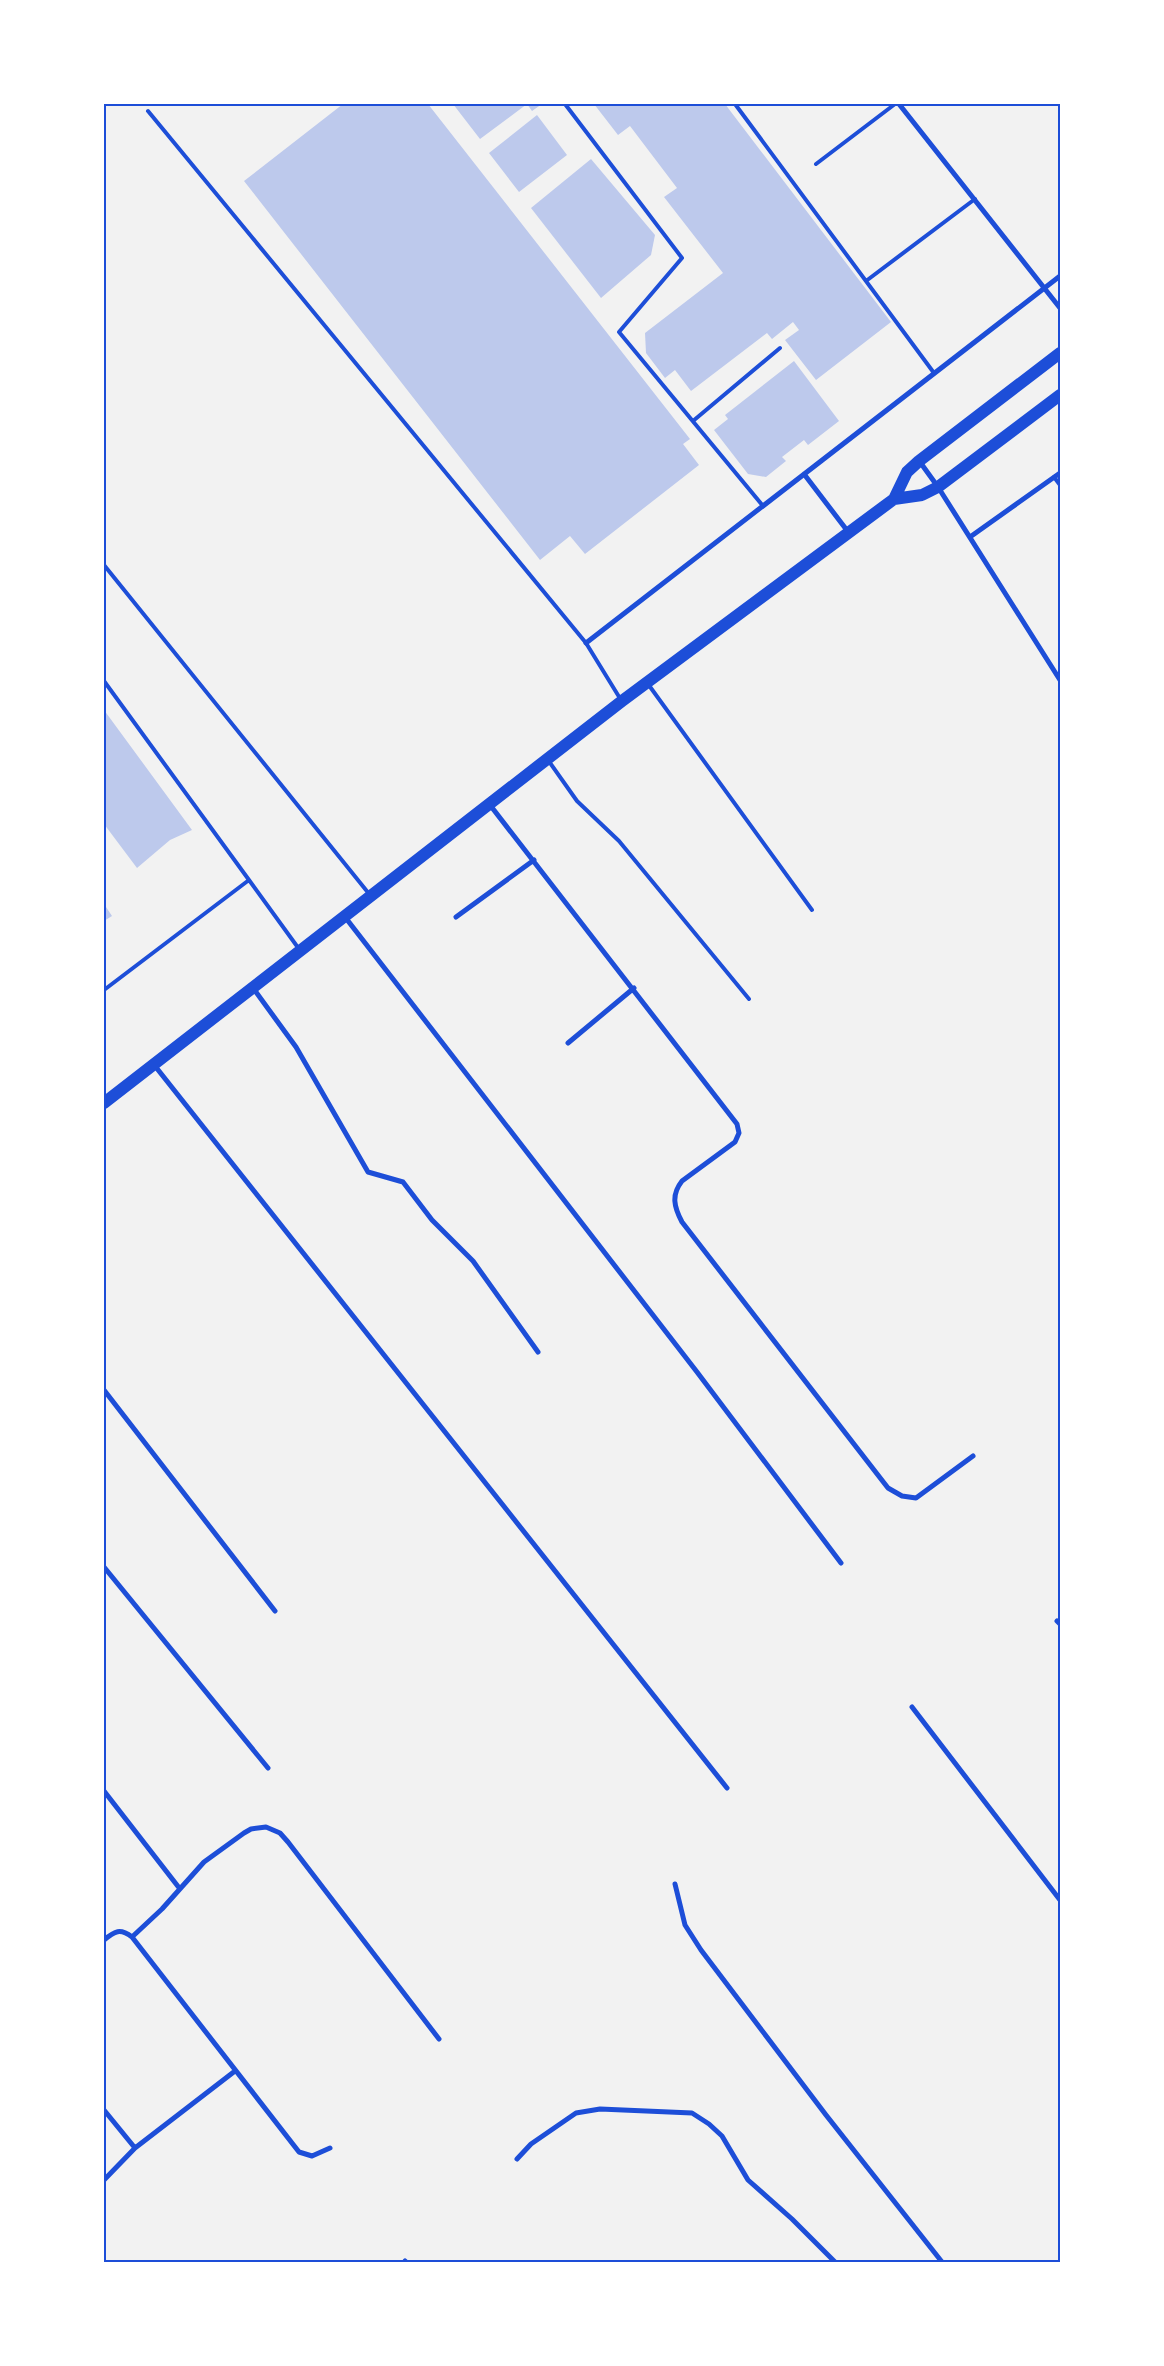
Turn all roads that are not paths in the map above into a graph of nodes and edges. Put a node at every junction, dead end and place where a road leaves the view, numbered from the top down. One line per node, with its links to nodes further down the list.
1 (565, 104): 16 (lane)
2 (735, 104): 9 (lane)
3 (895, 104): 6 (lane)
4 (900, 104): 7 (street)
5 (148, 111): 28 (lane)
6 (816, 164)
7 (975, 199): 9 (lane); 10 (street)
8 (1060, 276): 10 (street)
9 (866, 281): 14 (lane)
10 (1045, 288): 11 (street); 14 (street)
11 (1060, 308)
12 (780, 348): 16 (lane)
13 (1060, 353): 17 (main road)
14 (934, 373): 19 (street)
15 (1060, 396): 22 (main road)
16 (693, 421): 24 (lane)
17 (919, 461): 22 (street); 23 (main road)
18 (1060, 473): 20 (street)
19 (804, 474): 24 (street); 25 (street)
20 (1054, 477): 21 (lane); 26 (street)
21 (1060, 485)
22 (938, 487): 23 (main road); 26 (street)
23 (894, 499): 25 (main road)
24 (763, 506): 28 (street)
25 (849, 533): 31 (main road)
26 (970, 537): 29 (street)
27 (104, 565): 37 (lane)
28 (586, 643): 32 (lane)
29 (1060, 680)
30 (104, 681): 36 (lane)
31 (648, 684): 32 (main road); 38 (lane)
32 (622, 702): 33 (main road)
33 (548, 760): 34 (main road); 45 (lane)
34 (490, 805): 35 (street); 37 (main road)
35 (534, 860): 40 (street); 43 (street)
36 (249, 880): 41 (lane); 44 (lane)
37 (372, 897): 39 (main road)
38 (812, 910)
39 (344, 917): 41 (main road); 52 (street)
40 (456, 917)
41 (301, 951): 42 (main road)
42 (253, 988): 47 (main road); 49 (street)
43 (634, 988): 46 (street); 51 (street)
44 (104, 990)
45 (749, 999)
46 (568, 1044)
47 (154, 1065): 48 (main road); 57 (street)
48 (104, 1104)
49 (538, 1352)
50 (104, 1390): 54 (street)
51 (973, 1456)
52 (841, 1563)
53 (104, 1567): 56 (street)
54 (275, 1611)
55 (912, 1707): 61 (street)
56 (268, 1768)
57 (727, 1788)
58 (104, 1791): 60 (street)
59 (675, 1884): 72 (street)
60 (180, 1889): 62 (street); 64 (street)
61 (1060, 1900)
62 (132, 1937): 63 (street); 65 (street)
63 (104, 1940)
64 (439, 2039)
65 (235, 2072): 67 (street); 68 (street)
66 (104, 2110): 67 (street)
67 (135, 2148): 70 (street)
68 (330, 2148)
69 (517, 2159): 71 (street)
70 (104, 2180)
71 (835, 2262)
72 (942, 2262)

